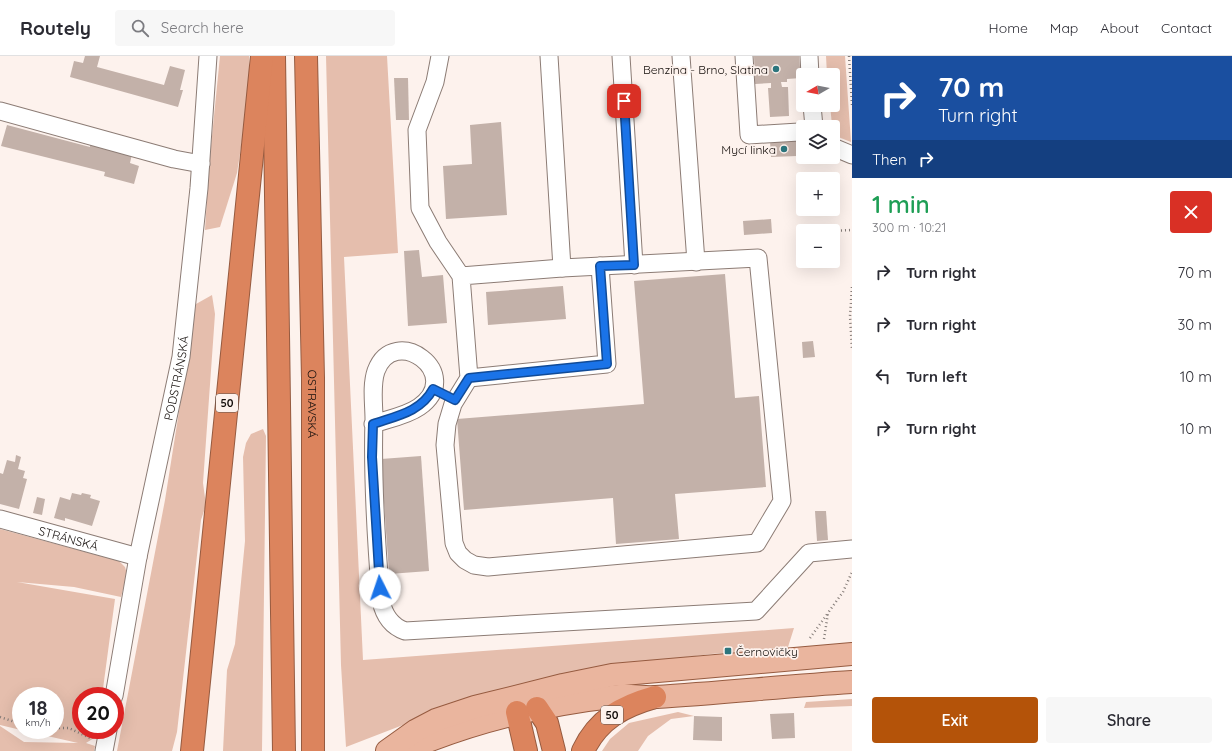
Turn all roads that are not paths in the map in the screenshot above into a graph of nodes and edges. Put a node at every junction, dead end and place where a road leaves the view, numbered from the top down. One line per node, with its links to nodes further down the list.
1 (208, 56): 16 (street, PODSTRÁNSKÁ)
2 (262, 56): 36 (highway, 50)
3 (274, 56): 37 (highway)
4 (306, 56): 35 (highway, OSTRAVSKÁ)
5 (440, 56): 21 (street)
6 (549, 56): 20 (street)
7 (621, 56): 18 (street)
8 (681, 56): 17 (street)
9 (744, 56): 13 (street)
10 (809, 56): 11 (street)
11 (810, 68)
12 (0, 111): 16 (street)
13 (796, 132)
14 (840, 150): 15 (street)
15 (852, 155)
16 (201, 164): 28 (street, PODSTRÁNSKÁ)
17 (696, 262): 18 (street); 24 (street)
18 (634, 265): 19 (street)
19 (600, 266): 20 (street); 22 (street)
20 (562, 268): 21 (street)
21 (461, 276): 22 (street)
22 (469, 378): 24 (street)
23 (433, 389): 24 (street); 25 (street); 25 (street)
24 (455, 400)
25 (373, 424): 27 (street)
26 (0, 519): 28 (street, STRÁNSKÁ)
27 (852, 549)
28 (138, 557): 32 (street, PODSTRÁNSKÁ)
29 (852, 654): 30 (main road)
30 (670, 671): 34 (main road); 38 (main road)
31 (852, 682): 33 (main road)
32 (116, 687)
33 (654, 697): 34 (main road); 42 (highway, 50)
34 (537, 708): 39 (main road); 40 (highway); 41 (highway)
35 (313, 747)
36 (192, 751)
37 (284, 751)
38 (387, 751)
39 (403, 751)
40 (526, 751)
41 (554, 751)
42 (583, 751)

